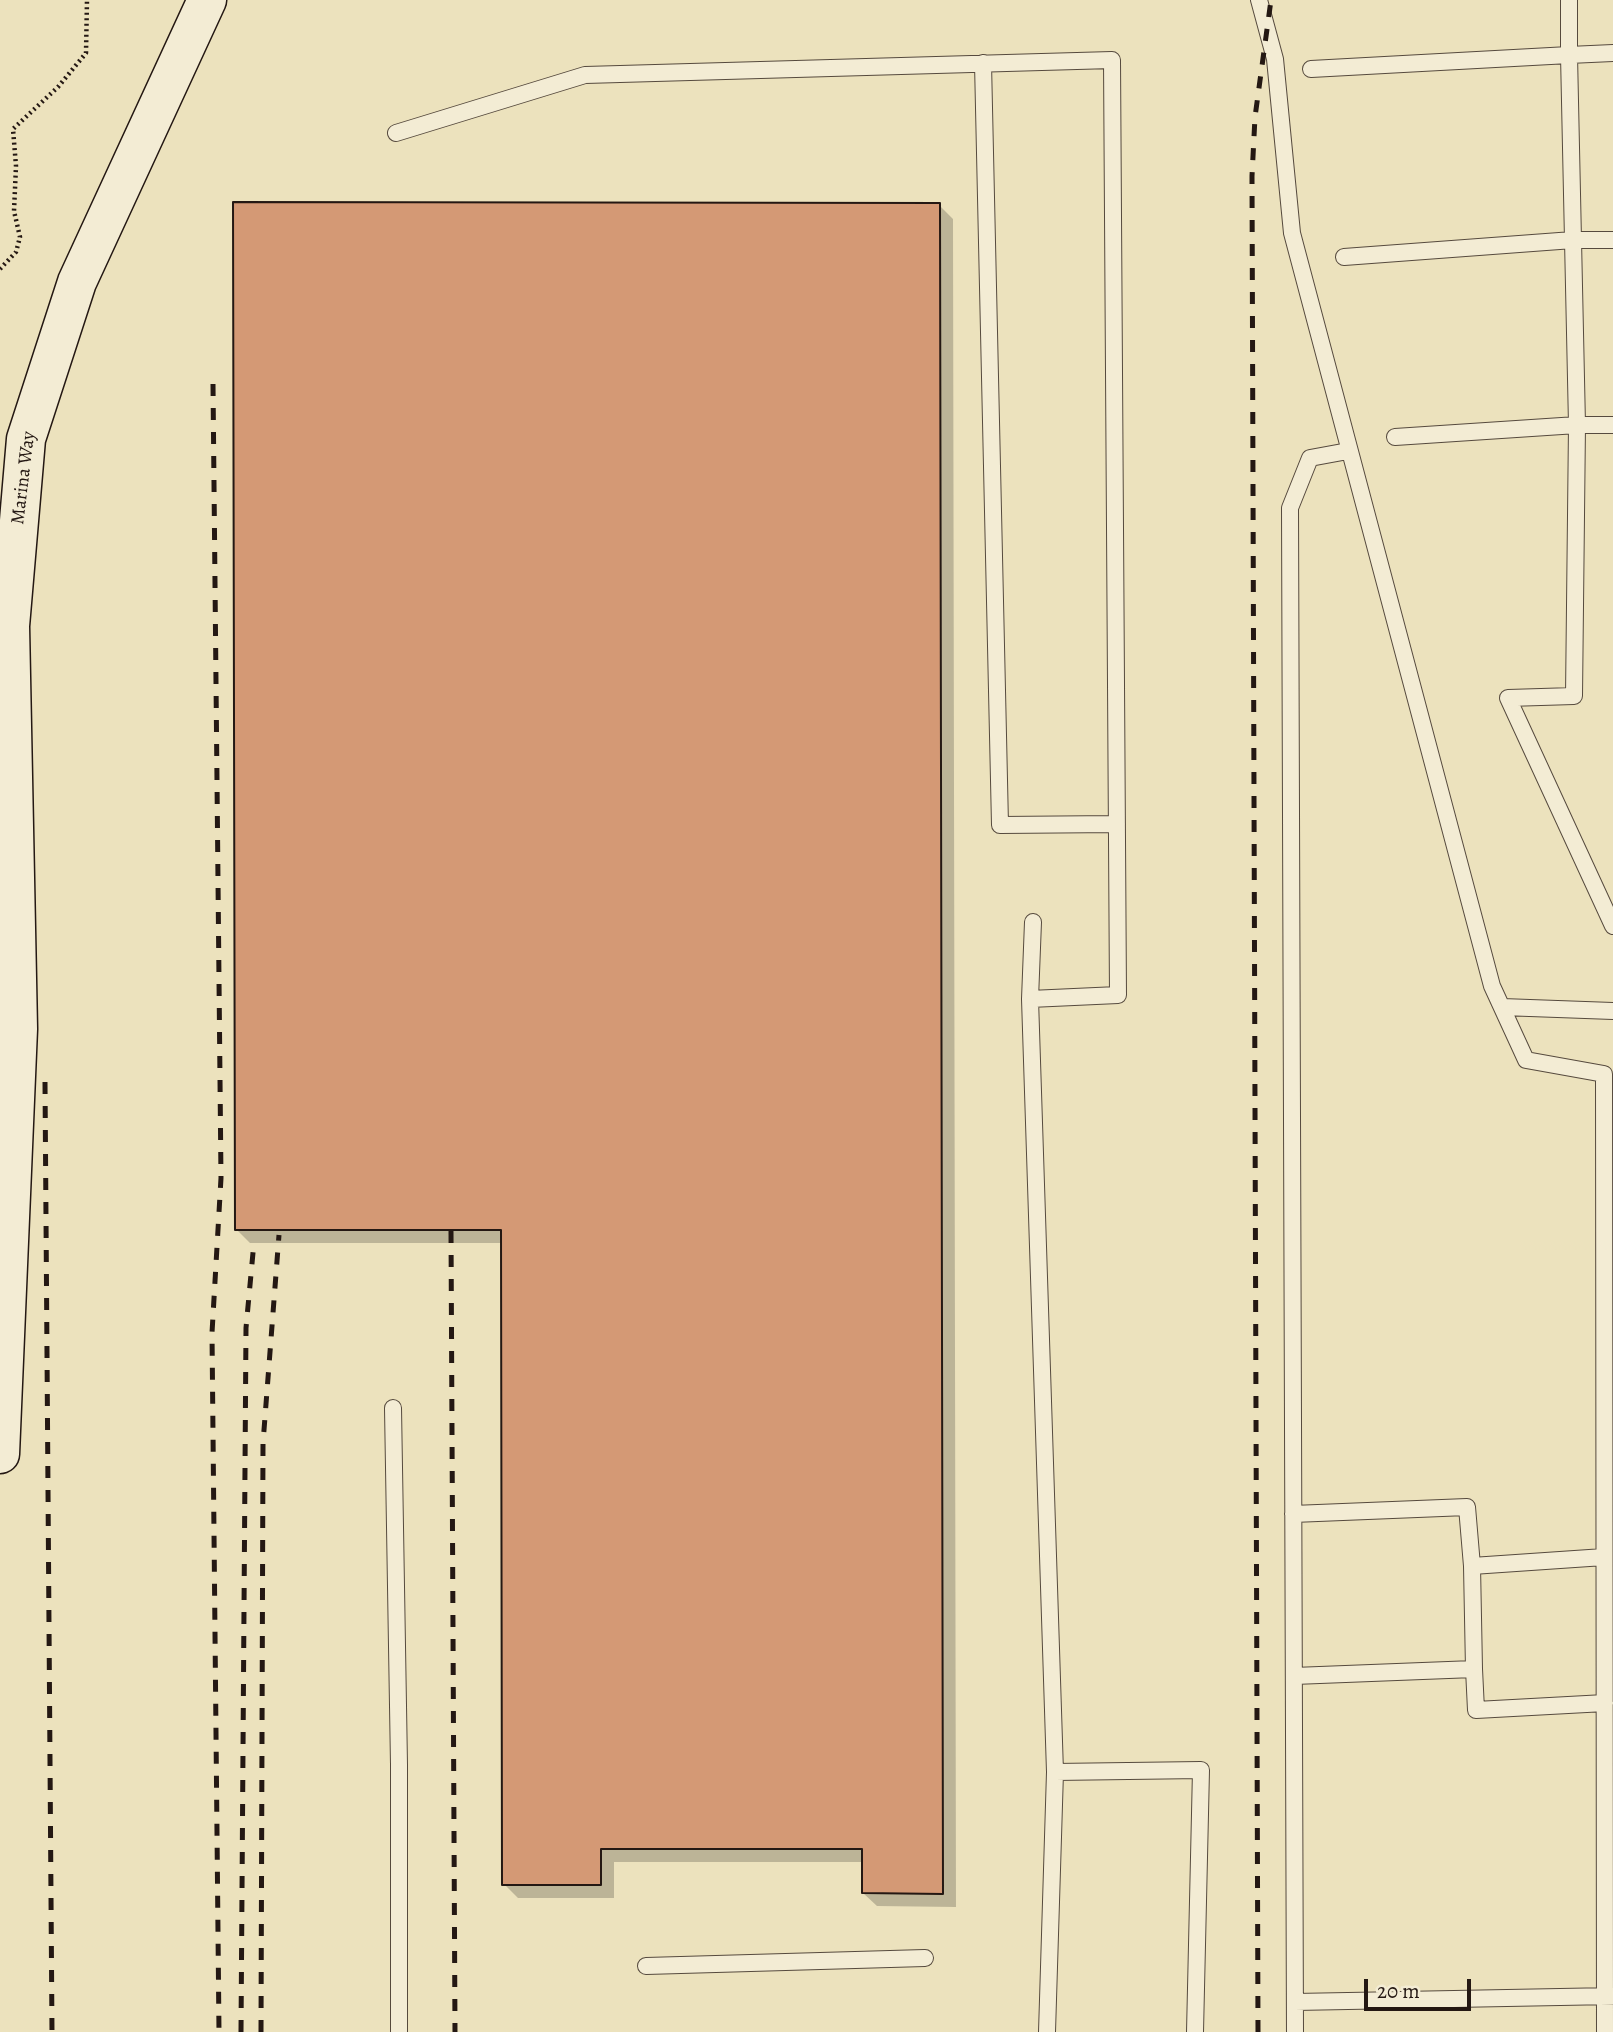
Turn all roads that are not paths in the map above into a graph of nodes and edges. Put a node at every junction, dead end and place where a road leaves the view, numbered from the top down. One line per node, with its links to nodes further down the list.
1 (207, 0): 25 (street, Marina Way)
2 (1259, 0): 15 (lane)
3 (1569, 0): 5 (lane)
4 (1613, 53): 5 (lane)
5 (1569, 55): 7 (lane); 9 (lane)
6 (984, 64): 8 (lane); 16 (lane); 16 (lane)
7 (1311, 69)
8 (396, 133)
9 (1573, 240): 10 (lane); 11 (lane); 12 (lane)
10 (1613, 240)
11 (1344, 257)
12 (1577, 425): 13 (lane); 14 (lane); 18 (lane)
13 (1613, 425)
14 (1395, 437)
15 (1348, 451): 20 (lane); 26 (lane)
16 (1117, 824): 19 (lane)
17 (1033, 922): 19 (lane)
18 (1613, 926)
19 (1030, 999): 33 (lane)
20 (1502, 1007): 21 (lane); 22 (lane)
21 (1613, 1010)
22 (1609, 1230): 23 (lane)
23 (1609, 1385): 27 (lane)
24 (393, 1408): 38 (lane)
25 (0, 1454)
26 (1293, 1514): 28 (lane); 30 (lane)
27 (1607, 1547): 28 (lane); 31 (lane)
28 (1472, 1566): 29 (lane)
29 (1474, 1669): 30 (lane); 32 (lane)
30 (1294, 1676): 37 (lane)
31 (1609, 1684): 32 (lane)
32 (1605, 1703): 36 (lane)
33 (1055, 1772): 39 (lane); 40 (lane)
34 (925, 1958): 35 (lane)
35 (646, 1966)
36 (1609, 1996): 37 (lane); 42 (lane)
37 (1294, 2003): 41 (lane)
38 (399, 2032)
39 (1047, 2032)
40 (1195, 2032)
41 (1295, 2032)
42 (1605, 2032)

